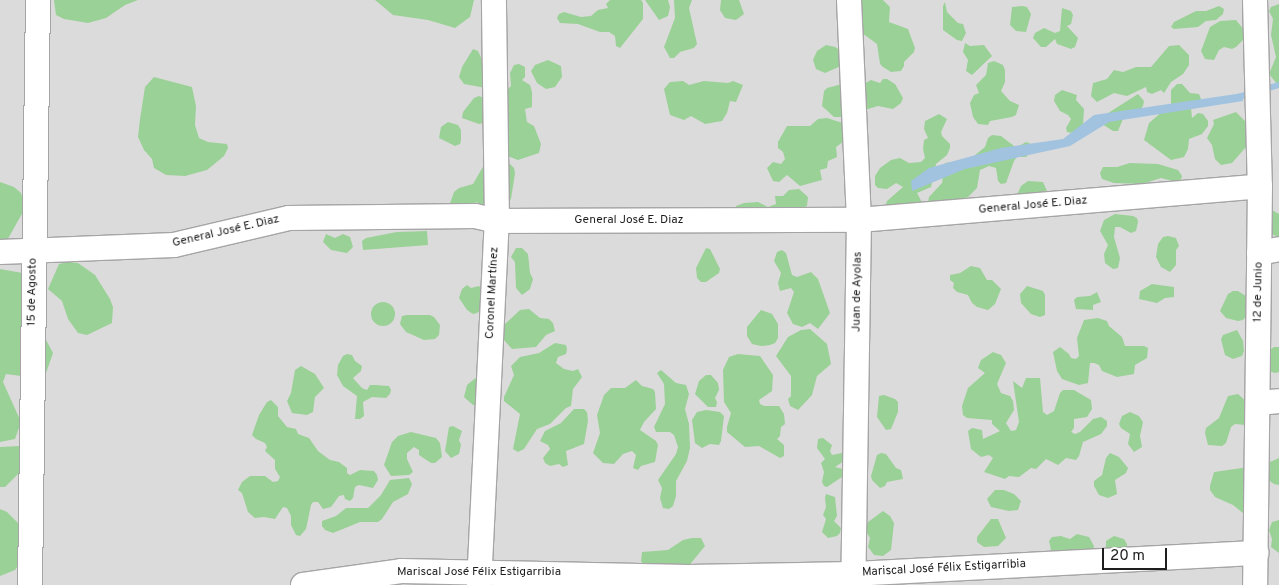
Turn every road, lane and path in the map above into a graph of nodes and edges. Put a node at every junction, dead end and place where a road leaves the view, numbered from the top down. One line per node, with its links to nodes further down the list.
1 (38, 0): 8 (street, 15 de Agosto)
2 (494, 0): 7 (street, Coronel Martínez)
3 (849, 0): 6 (street, Juan de Ayolas)
4 (1255, 0): 5 (street, 12 de Junio)
5 (1260, 186): 6 (street, General José E. Diaz); 9 (street, 12 de Junio)
6 (859, 220): 7 (street, General José E. Diaz); 14 (street, Juan de Ayolas)
7 (497, 221): 8 (street, General José E. Diaz); 13 (street, Coronel Martínez)
8 (34, 251): 10 (street, General José E. Diaz); 15 (street, 15 de Agosto)
9 (1269, 251): 11 (street, 12 de Junio)
10 (0, 252)
11 (1268, 402): 12 (street, 12 de Junio)
12 (1256, 553): 14 (street, Mariscal José Félix Estigarribia); 17 (street, 12 de Junio)
13 (479, 578): 14 (street, Mariscal José Félix Estigarribia); 16 (street, Mariscal José Félix Estigarribia)
14 (853, 579)
15 (30, 585)
16 (303, 585)
17 (1256, 585)

